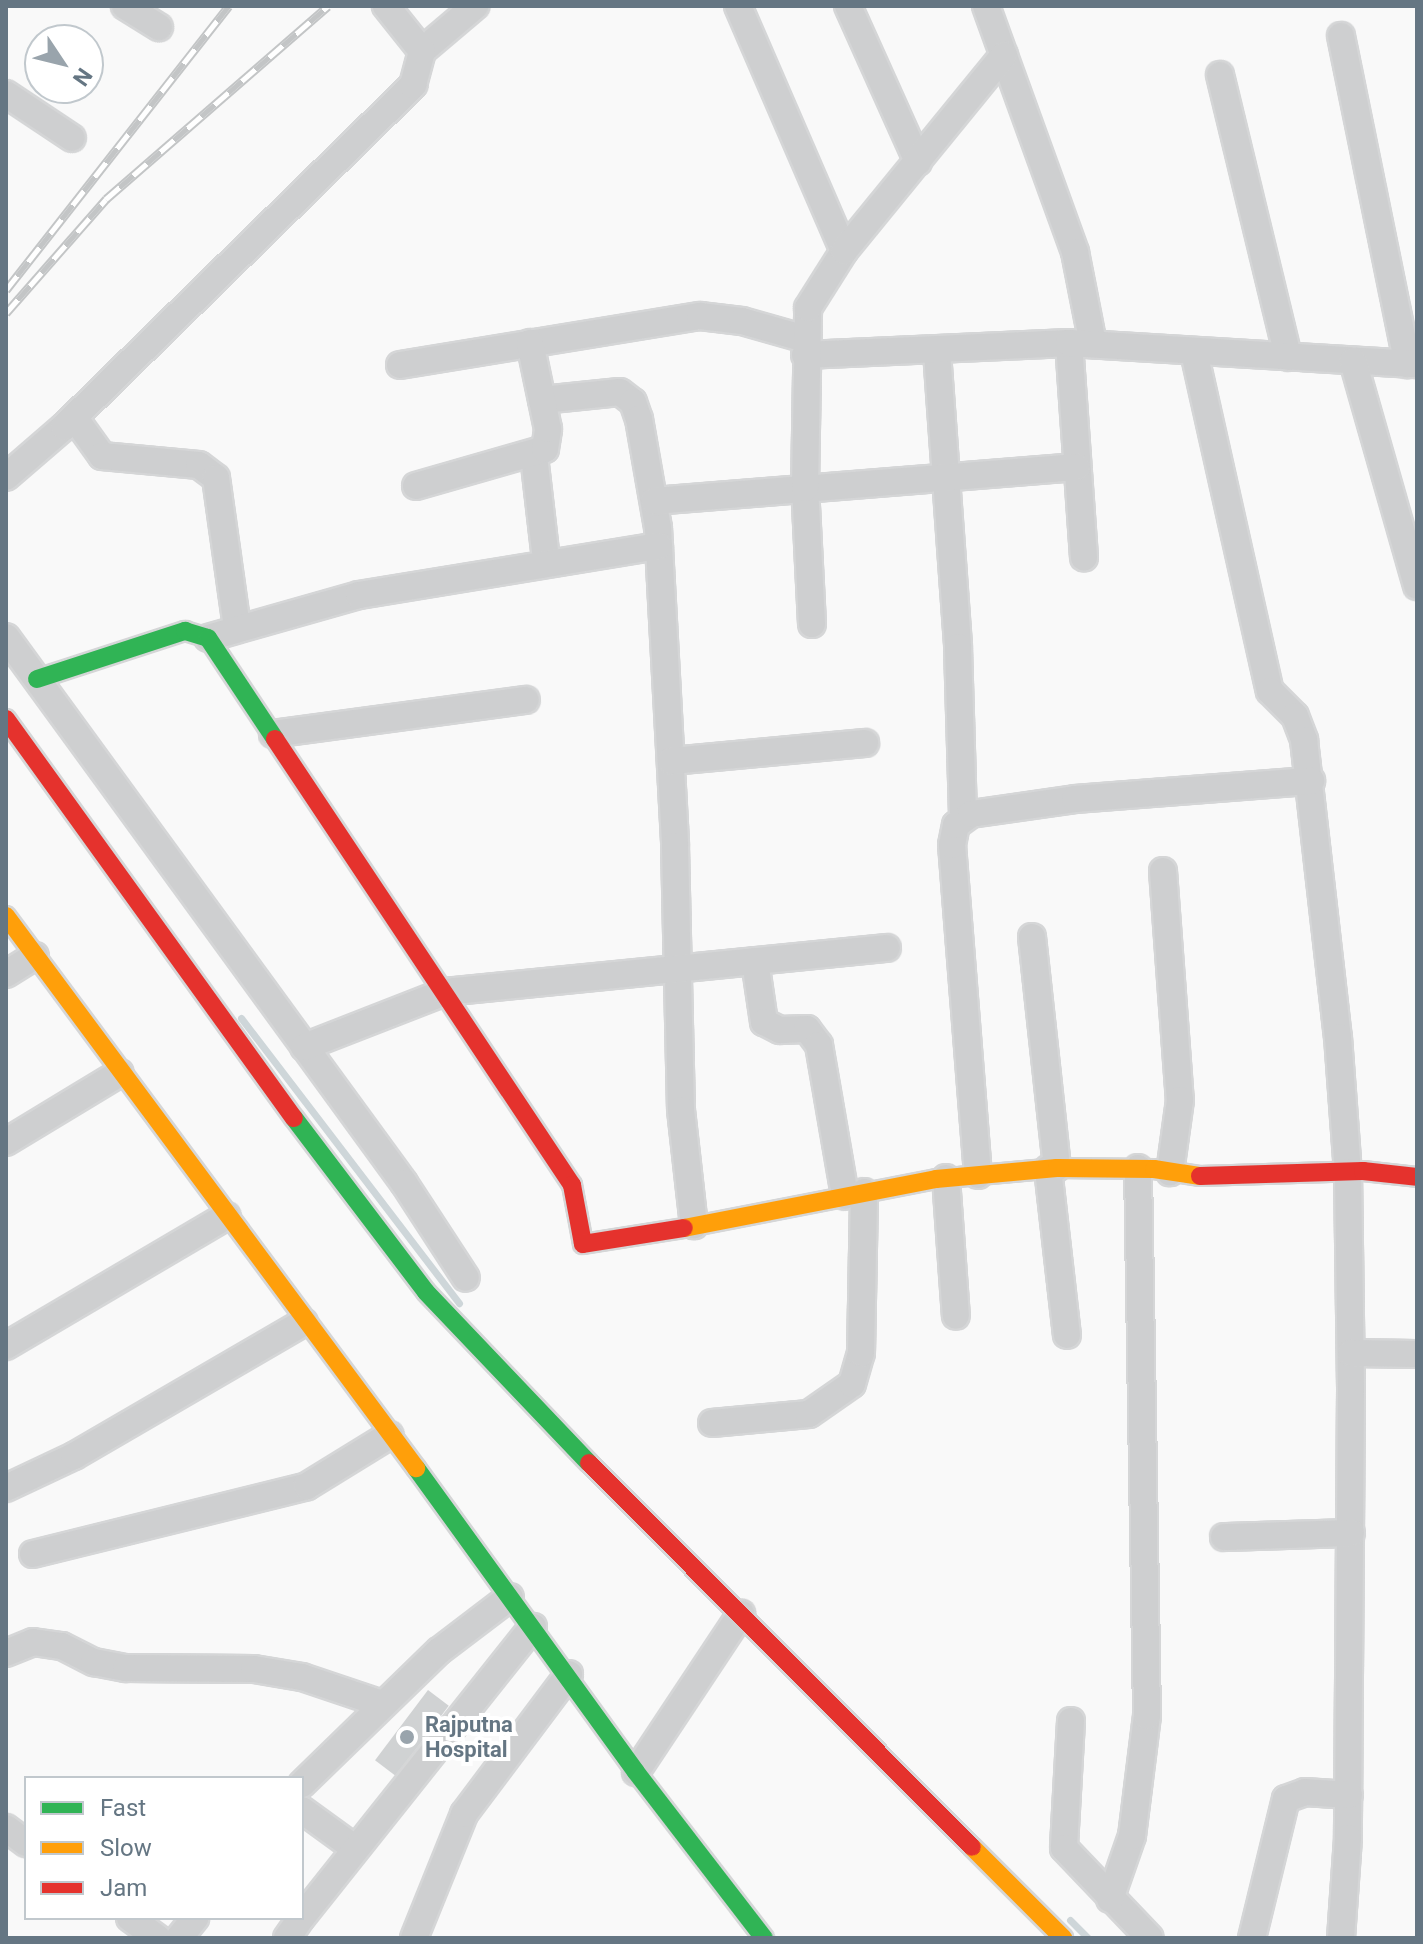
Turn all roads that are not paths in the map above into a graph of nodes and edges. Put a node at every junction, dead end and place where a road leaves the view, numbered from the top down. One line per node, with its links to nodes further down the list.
1 (125, 6): 7 (street)
2 (386, 6): 9 (street)
3 (475, 6): 9 (street)
4 (738, 6): 15 (street)
5 (848, 6): 14 (street)
6 (986, 6): 10 (street)
7 (159, 27)
8 (1341, 36): 23 (street)
9 (422, 51): 26 (street)
10 (1004, 55): 14 (street); 17 (street)
11 (1220, 75): 21 (street)
12 (6, 94): 13 (street)
13 (72, 138)
14 (918, 162): 15 (street)
15 (844, 251): 18 (street)
16 (530, 343): 18 (street); 24 (street); 25 (street)
17 (1081, 344): 19 (street); 20 (street); 28 (street)
18 (805, 347): 19 (street); 32 (street)
19 (937, 352): 30 (street)
20 (1194, 352): 21 (street); 48 (street)
21 (1288, 357): 22 (street)
22 (1353, 361): 23 (street); 37 (street)
23 (1413, 364)
24 (400, 365)
25 (542, 400): 27 (street); 33 (street)
26 (74, 417): 29 (street); 39 (street)
27 (534, 456): 31 (street); 36 (street)
28 (1077, 467): 30 (street); 35 (street)
29 (6, 477)
30 (946, 480): 32 (street); 49 (street)
31 (416, 486)
32 (805, 488): 33 (street); 38 (street)
33 (654, 501): 34 (street)
34 (659, 546): 36 (street); 47 (street)
35 (1084, 557)
36 (546, 560): 39 (street)
37 (1417, 586)
38 (812, 624)
39 (237, 628): 41 (street)
40 (6, 637): 42 (street)
41 (208, 638): 42 (street); 45 (street)
42 (37, 679): 59 (street)
43 (526, 700): 45 (street)
44 (6, 719): 86 (street)
45 (273, 734): 58 (street)
46 (865, 743): 47 (street)
47 (671, 761): 56 (street)
48 (1311, 781): 49 (street); 65 (street)
49 (963, 818): 66 (street)
50 (1163, 871): 64 (street)
51 (6, 916): 54 (street)
52 (1032, 937): 62 (street)
53 (887, 948): 55 (street)
54 (35, 956): 57 (street); 60 (street)
55 (755, 961): 56 (street); 69 (street)
56 (676, 970): 58 (street); 71 (street)
57 (6, 974)
58 (445, 992): 59 (street); 71 (street)
59 (304, 1047): 72 (street)
60 (120, 1073): 61 (street); 70 (street)
61 (6, 1142)
62 (1053, 1168): 63 (street); 66 (street); 75 (street)
63 (1138, 1168): 64 (street); 99 (street)
64 (1170, 1172): 65 (street)
65 (1348, 1172): 67 (street); 77 (street)
66 (978, 1175): 68 (street)
67 (1417, 1177)
68 (946, 1178): 69 (street); 73 (street)
69 (855, 1194): 71 (street); 79 (street)
70 (227, 1216): 74 (street); 76 (street)
71 (694, 1225)
72 (466, 1278)
73 (956, 1316)
74 (304, 1322): 80 (street); 81 (street)
75 (1067, 1335)
76 (6, 1346)
77 (1351, 1353): 78 (street); 82 (street)
78 (1417, 1354)
79 (712, 1423)
80 (390, 1435): 84 (street); 85 (street)
81 (6, 1488)
82 (1351, 1533): 83 (street); 94 (street)
83 (1224, 1537)
84 (33, 1554)
85 (510, 1597): 87 (street); 90 (street)
86 (741, 1614): 92 (street); 109 (street)
87 (533, 1627): 89 (street); 98 (street)
88 (6, 1653): 90 (street)
89 (569, 1674): 92 (street); 107 (street)
90 (382, 1704): 93 (street)
91 (1071, 1721): 99 (street)
92 (636, 1772): 108 (street)
93 (304, 1782)
94 (1349, 1795): 111 (street); 112 (street)
95 (304, 1811): 98 (street)
96 (6, 1828): 97 (street)
97 (24, 1842)
98 (353, 1847): 100 (street)
99 (1110, 1899): 110 (street)
100 (304, 1914)
101 (133, 1920): 104 (street)
102 (193, 1920): 105 (street)
103 (300, 1920): 106 (street)
104 (158, 1938)
105 (179, 1938)
106 (287, 1938)
107 (414, 1938)
108 (764, 1938)
109 (1063, 1938)
110 (1150, 1938)
111 (1252, 1938)
112 (1341, 1938)

